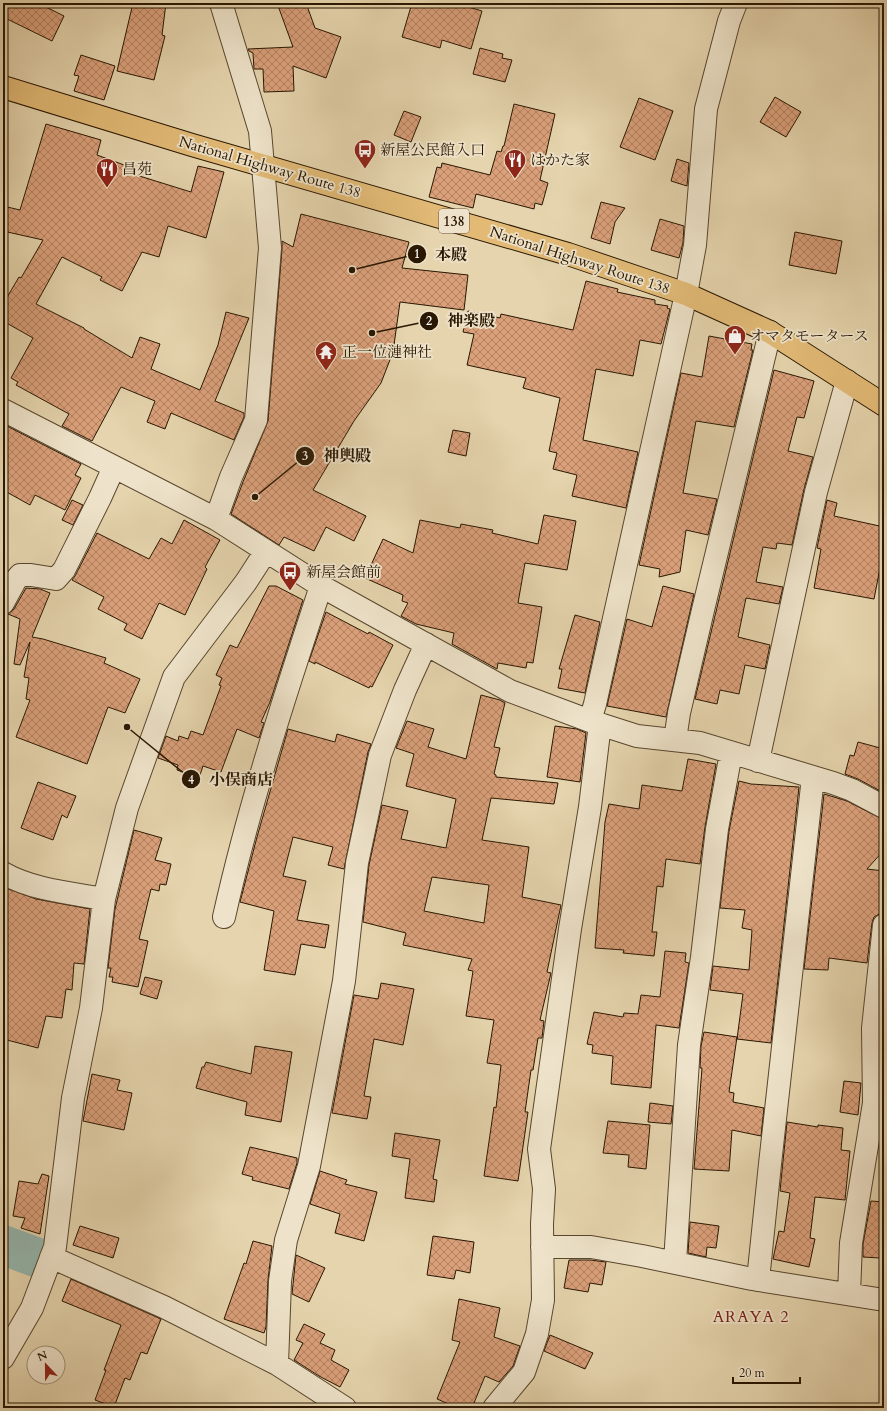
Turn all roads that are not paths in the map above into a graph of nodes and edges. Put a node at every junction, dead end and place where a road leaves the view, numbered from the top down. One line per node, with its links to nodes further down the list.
1 (221, 3): 4 (street)
2 (736, 3): 5 (street)
3 (3, 87): 4 (highway, National Highway Route 138 / 138)
4 (264, 166): 5 (highway, National Highway Route 138 / 138); 11 (street)
5 (686, 294): 6 (highway, National Highway Route 138 / 138); 16 (street)
6 (770, 332): 7 (highway, National Highway Route 138 / 138); 17 (street)
7 (847, 381): 8 (highway, National Highway Route 138 / 138); 19 (street)
8 (884, 405)
9 (3, 410): 10 (street)
10 (114, 467): 11 (street); 14 (street)
11 (216, 519): 12 (street)
12 (266, 551): 13 (street); 23 (street)
13 (321, 586): 15 (street); 24 (street)
14 (3, 603)
15 (426, 644): 16 (street); 33 (street)
16 (595, 723): 17 (street); 26 (street)
17 (675, 740): 18 (street)
18 (731, 753): 19 (street); 28 (street)
19 (758, 761): 20 (street)
20 (814, 777): 21 (street); 29 (street)
21 (884, 807)
22 (3, 873): 23 (street)
23 (104, 899): 27 (street)
24 (224, 917)
25 (884, 925): 30 (street)
26 (542, 1247): 28 (street); 35 (street)
27 (51, 1256): 32 (street); 33 (street)
28 (674, 1262): 29 (street)
29 (758, 1280): 30 (street)
30 (849, 1294): 31 (street)
31 (884, 1300)
32 (3, 1358)
33 (277, 1364): 34 (street)
34 (345, 1408)
35 (494, 1408)

